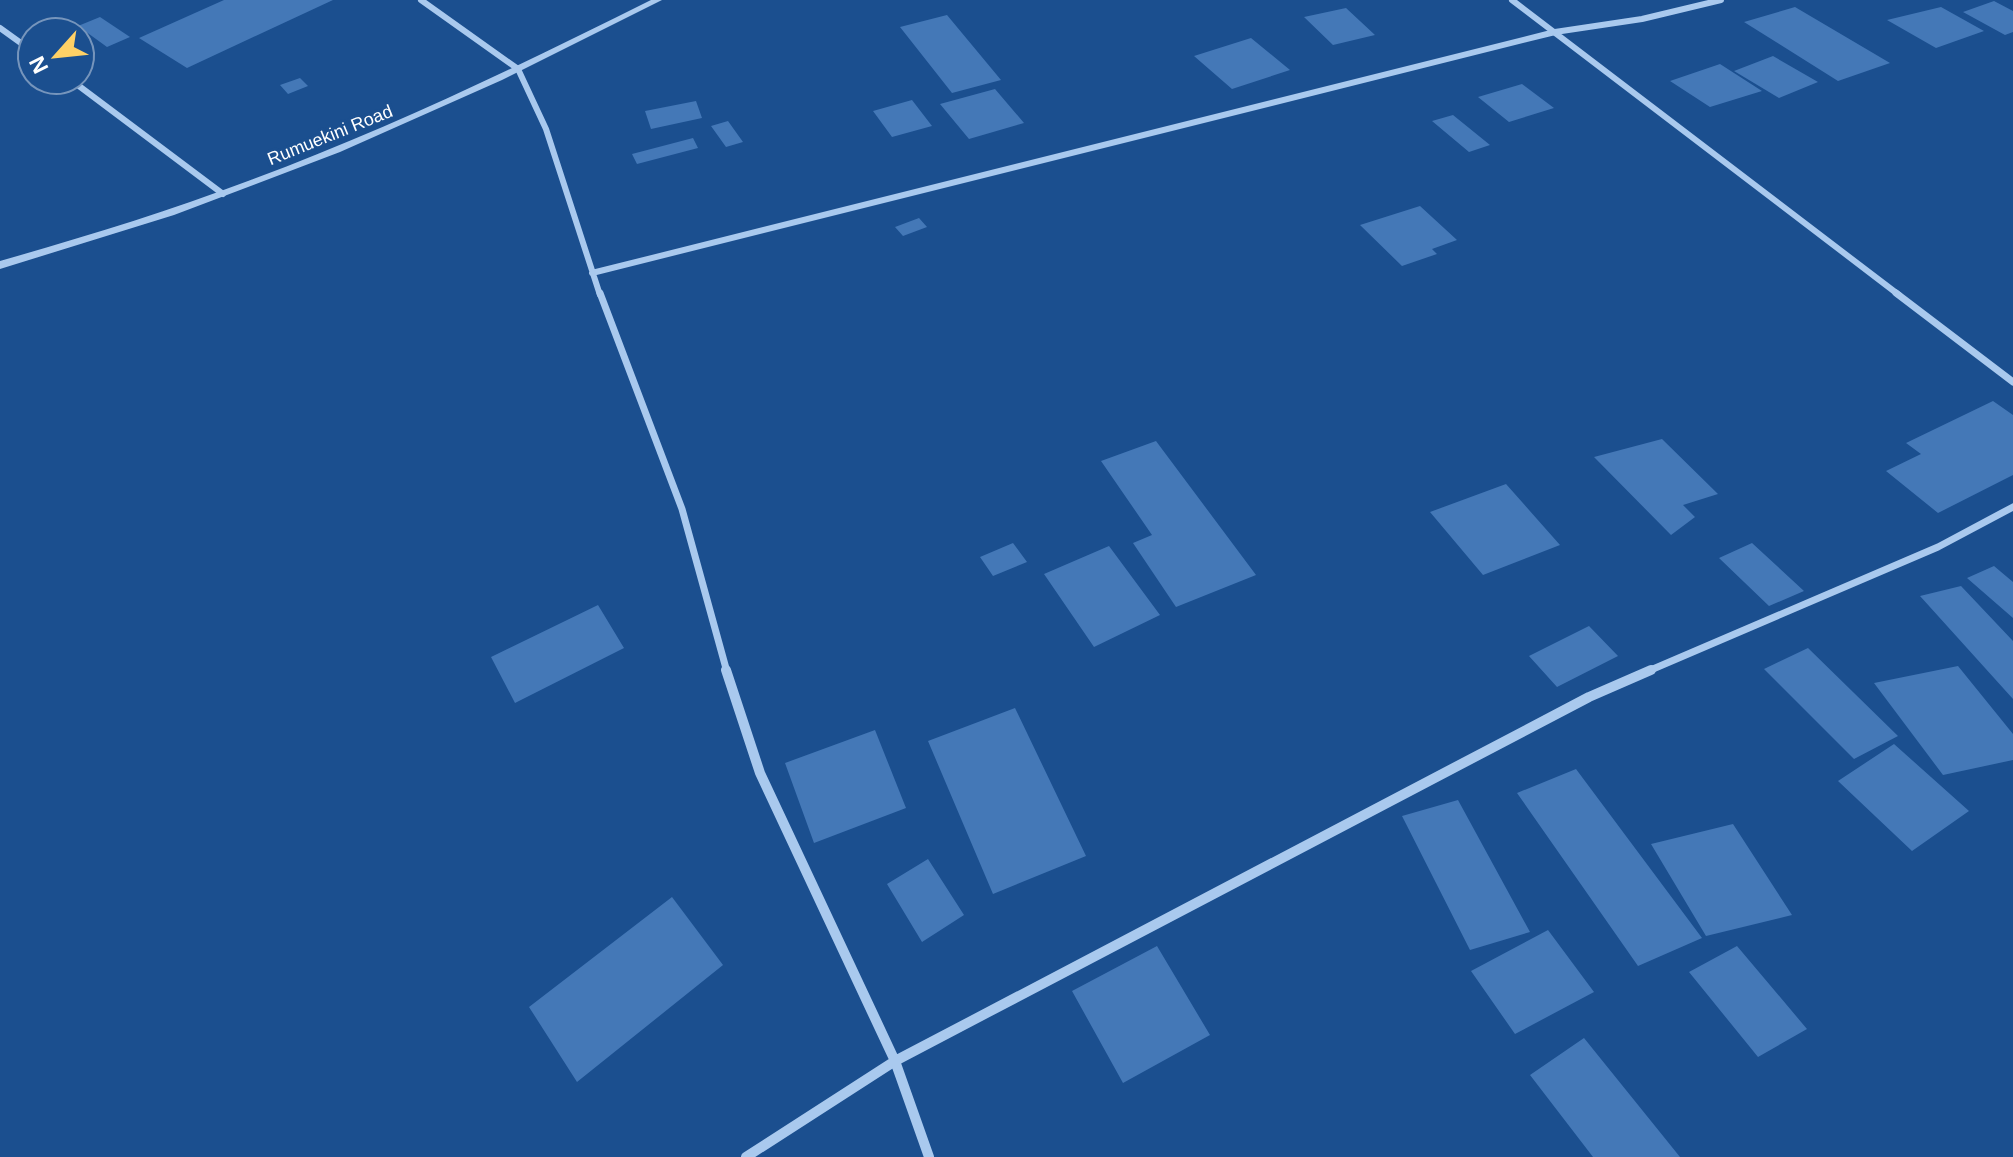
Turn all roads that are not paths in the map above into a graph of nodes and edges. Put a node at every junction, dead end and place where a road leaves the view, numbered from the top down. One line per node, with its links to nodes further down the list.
1 (421, 0): 6 (street)
2 (658, 0): 6 (street, Rumuekini Road)
3 (1512, 0): 5 (street)
4 (1721, 0): 5 (street)
5 (1555, 32): 10 (street); 11 (street)
6 (518, 69): 8 (street, Rumuekini Road); 10 (street)
7 (92, 96): 8 (street)
8 (223, 194): 9 (street, Rumuekini Road)
9 (0, 265)
10 (592, 273): 13 (street)
11 (2013, 382)
12 (2013, 507): 13 (street)
13 (895, 1061): 14 (street); 15 (street)
14 (746, 1157)
15 (929, 1157)

